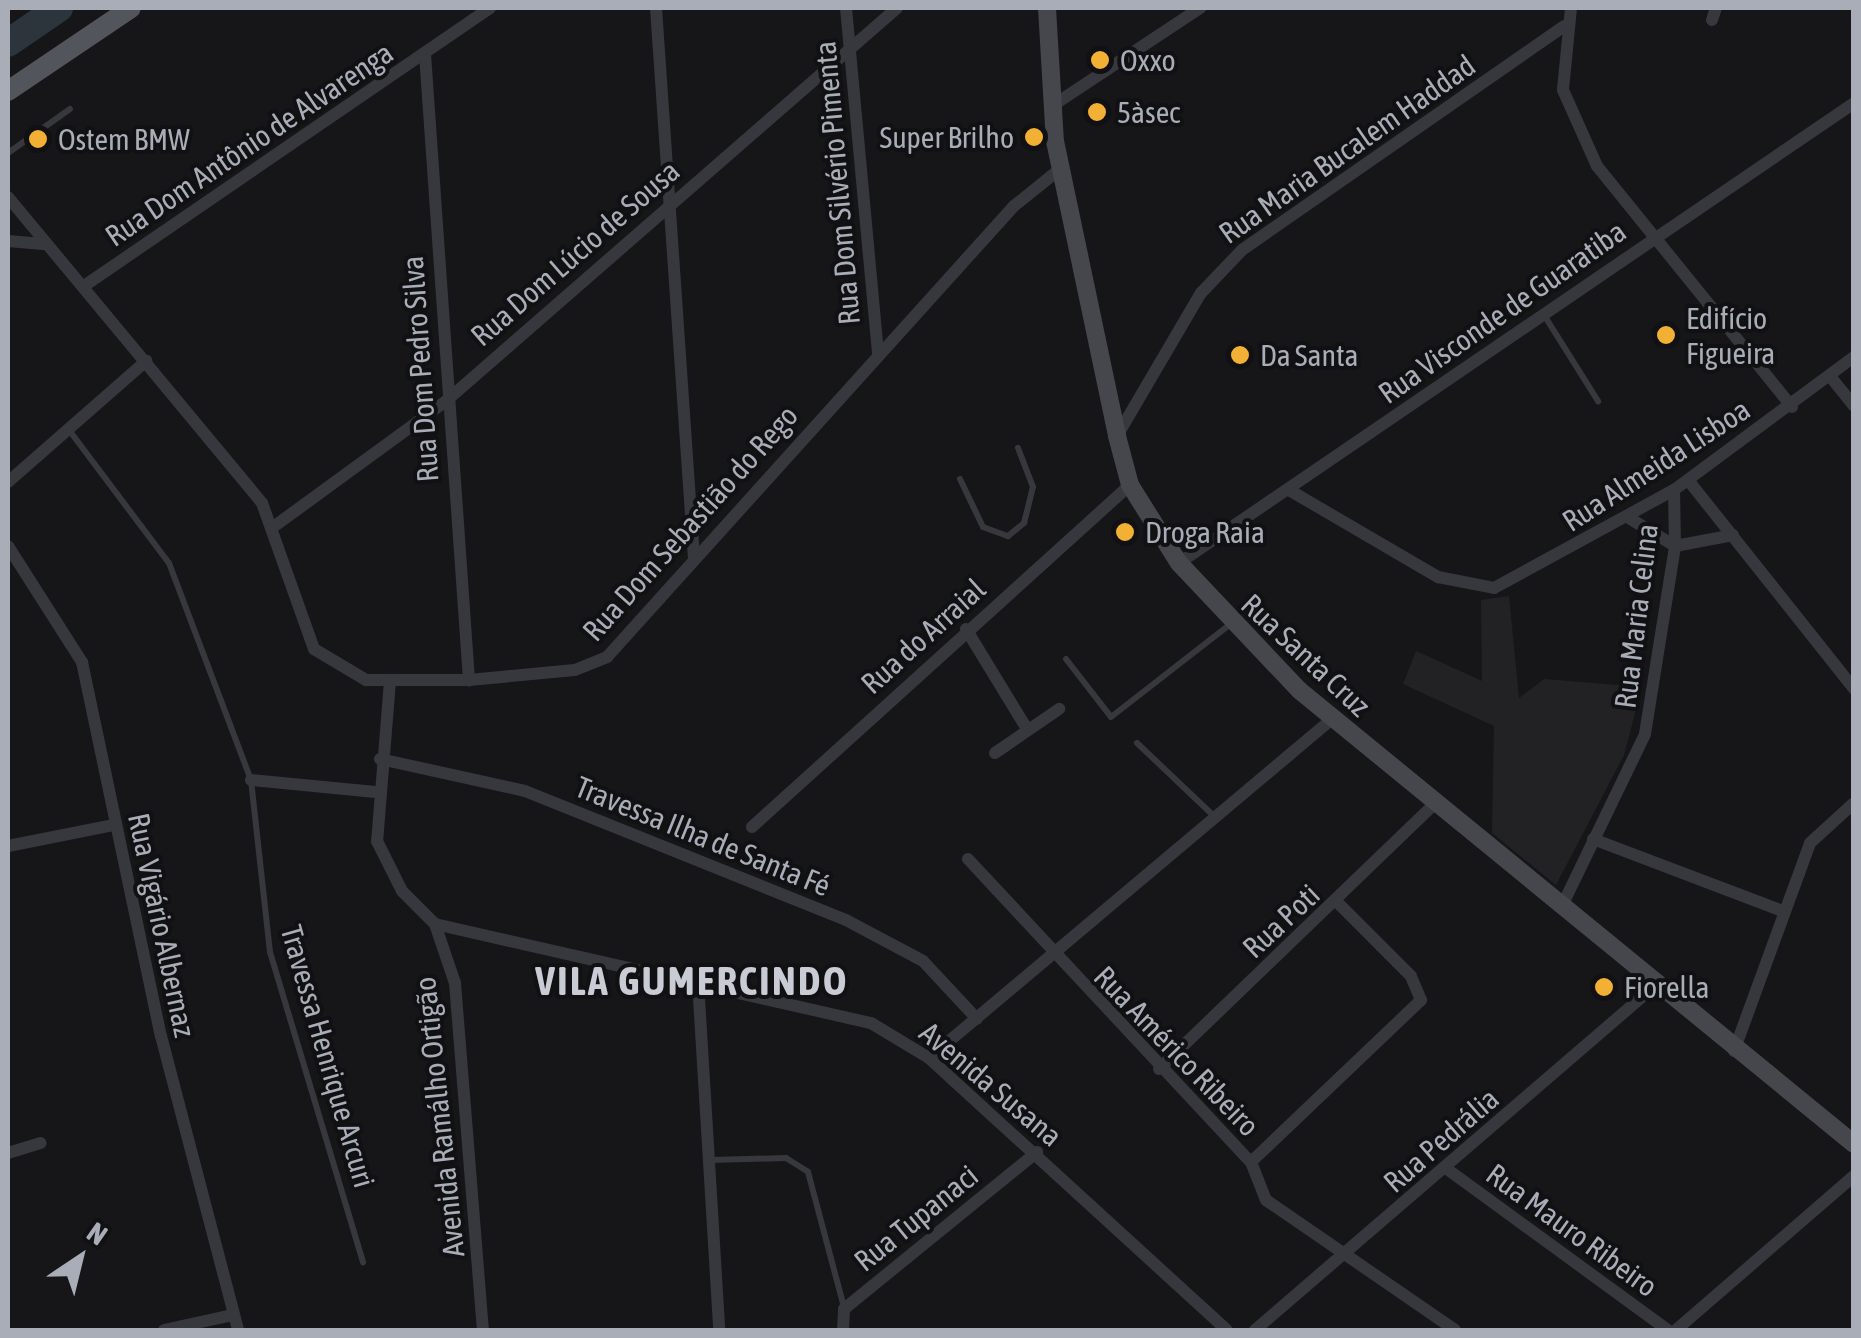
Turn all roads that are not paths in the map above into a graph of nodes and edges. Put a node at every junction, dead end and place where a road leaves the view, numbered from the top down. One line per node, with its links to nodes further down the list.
1 (132, 8): 12 (main road)
2 (490, 8): 11 (street, Rua Dom Antônio de Alvarenga)
3 (656, 8): 19 (street)
4 (846, 8): 10 (street, Rua Dom Silvério Pimenta)
5 (897, 8): 10 (street, Rua Dom Lúcio de Sousa)
6 (1046, 8): 14 (main road, Rua Santa Cruz)
7 (1200, 8): 14 (street)
8 (1571, 8): 9 (street)
9 (1564, 26): 20 (street); 34 (street, Rua Maria Bucalem Haddad)
10 (848, 49): 19 (street, Rua Dom Lúcio de Sousa); 25 (street, Rua Dom Silvério Pimenta)
11 (424, 54): 23 (street, Rua Dom Antônio de Alvarenga); 29 (street, Rua Dom Pedro Silva)
12 (8, 92)
13 (1854, 103): 20 (street, Rua Visconde de Guaratiba)
14 (1052, 106): 17 (main road, Rua Santa Cruz)
15 (70, 110): 16 (lane)
16 (8, 152)
17 (1060, 169): 25 (street, Rua Dom Sebastião do Rego); 34 (main road, Rua Santa Cruz)
18 (9, 203): 22 (street, Rua Dom Sebastião do Rego)
19 (670, 203): 29 (street, Rua Dom Lúcio de Sousa); 47 (street)
20 (1652, 239): 24 (street, Rua Visconde de Guaratiba); 32 (street)
21 (8, 241): 22 (street)
22 (46, 244): 23 (street, Rua Dom Sebastião do Rego)
23 (84, 286): 27 (street, Rua Dom Sebastião do Rego)
24 (1543, 314): 30 (lane); 40 (street, Rua Visconde de Guaratiba)
25 (878, 353): 47 (street, Rua Dom Sebastião do Rego)
26 (1854, 357): 28 (street, Rua Almeida Lisboa)
27 (146, 361): 33 (street); 43 (street, Rua Dom Sebastião do Rego)
28 (1833, 380): 31 (street); 32 (street, Rua Almeida Lisboa)
29 (446, 401): 43 (street, Rua Dom Lúcio de Sousa); 52 (street, Rua Dom Pedro Silva)
30 (1598, 401)
31 (1854, 406)
32 (1792, 408): 37 (street, Rua Almeida Lisboa)
33 (69, 430): 38 (street); 61 (lane, Travessa Henrique Arcuri)
34 (1117, 436): 39 (main road, Rua Santa Cruz)
35 (1018, 448): 36 (lane)
36 (960, 479)
37 (1688, 480): 41 (street, Rua Almeida Lisboa); 44 (street)
38 (8, 482)
39 (1130, 485): 48 (main road, Rua Santa Cruz); 50 (street, Rua do Arraial)
40 (1288, 490): 42 (street, Rua Almeida Lisboa); 48 (street, Rua Visconde de Guaratiba)
41 (1674, 490): 42 (street, Rua Almeida Lisboa); 46 (street, Rua Maria Celina)
42 (1629, 518): 46 (street)
43 (276, 526): 53 (street, Rua Dom Sebastião do Rego)
44 (1733, 535): 46 (street); 54 (street)
45 (8, 546): 66 (street, Rua Vigário Albernaz)
46 (1675, 546): 68 (street, Rua Maria Celina)
47 (694, 558): 52 (street, Rua Dom Sebastião do Rego)
48 (1179, 564): 49 (main road, Rua Santa Cruz)
49 (1229, 624): 51 (lane); 56 (main road, Rua Santa Cruz)
50 (966, 629): 57 (street); 67 (street, Rua do Arraial)
51 (1066, 659)
52 (469, 680): 53 (street, Rua Dom Sebastião do Rego)
53 (390, 682): 60 (street, Avenida Ramálho Ortigão)
54 (1854, 688)
55 (1059, 709): 57 (street)
56 (1332, 719): 64 (main road, Rua Santa Cruz); 65 (street)
57 (1027, 728): 59 (street)
58 (1136, 743): 65 (lane)
59 (995, 753)
60 (380, 758): 62 (street, Avenida Ramálho Ortigão); 78 (street, Travessa Ilha de Santa Fé)
61 (250, 780): 62 (street); 91 (lane, Travessa Henrique Arcuri)
62 (376, 792): 74 (street, Avenida Ramálho Ortigão)
63 (1854, 803): 73 (street)
64 (1433, 806): 71 (street, Rua Poti); 72 (main road, Rua Santa Cruz)
65 (1215, 816): 75 (street)
66 (113, 825): 69 (street); 93 (street, Rua Vigário Albernaz)
67 (752, 827)
68 (1593, 839): 72 (street, Rua Maria Celina); 73 (street)
69 (8, 844)
70 (968, 859): 75 (street, Rua Américo Ribeiro)
71 (1337, 902): 81 (street, Rua Poti); 87 (street)
72 (1561, 908): 77 (main road, Rua Santa Cruz)
73 (1784, 912): 79 (street)
74 (435, 924): 76 (street, Avenida Susana); 96 (street, Avenida Ramálho Ortigão)
75 (1053, 956): 78 (street); 81 (street, Rua Américo Ribeiro)
76 (698, 982): 80 (street, Avenida Susana); 86 (street)
77 (1656, 984): 79 (main road, Rua Santa Cruz); 88 (street, Rua Pedrália)
78 (977, 1019): 80 (street)
79 (1734, 1051): 83 (main road, Rua Santa Cruz)
80 (929, 1058): 84 (street, Avenida Susana)
81 (1159, 1069): 87 (street, Rua Américo Ribeiro)
82 (40, 1142): 85 (street)
83 (1854, 1144)
84 (1037, 1152): 92 (street, Rua Tupanaci); 99 (street, Avenida Susana)
85 (8, 1153)
86 (709, 1160): 92 (lane); 97 (street)
87 (1250, 1162): 90 (street, Rua Américo Ribeiro)
88 (1447, 1169): 90 (street, Rua Pedrália); 102 (street, Rua Mauro Ribeiro)
89 (1854, 1176): 102 (street)
90 (1350, 1251): 100 (street, Rua Pedrália); 101 (street, Rua Américo Ribeiro)
91 (363, 1262)
92 (844, 1309): 98 (street, Rua Tupanaci)
93 (233, 1314): 94 (street); 95 (street, Rua Vigário Albernaz)
94 (164, 1330)
95 (238, 1330)
96 (483, 1330)
97 (719, 1330)
98 (843, 1330)
99 (1227, 1330)
100 (1255, 1330)
101 (1455, 1330)
102 (1672, 1330)

